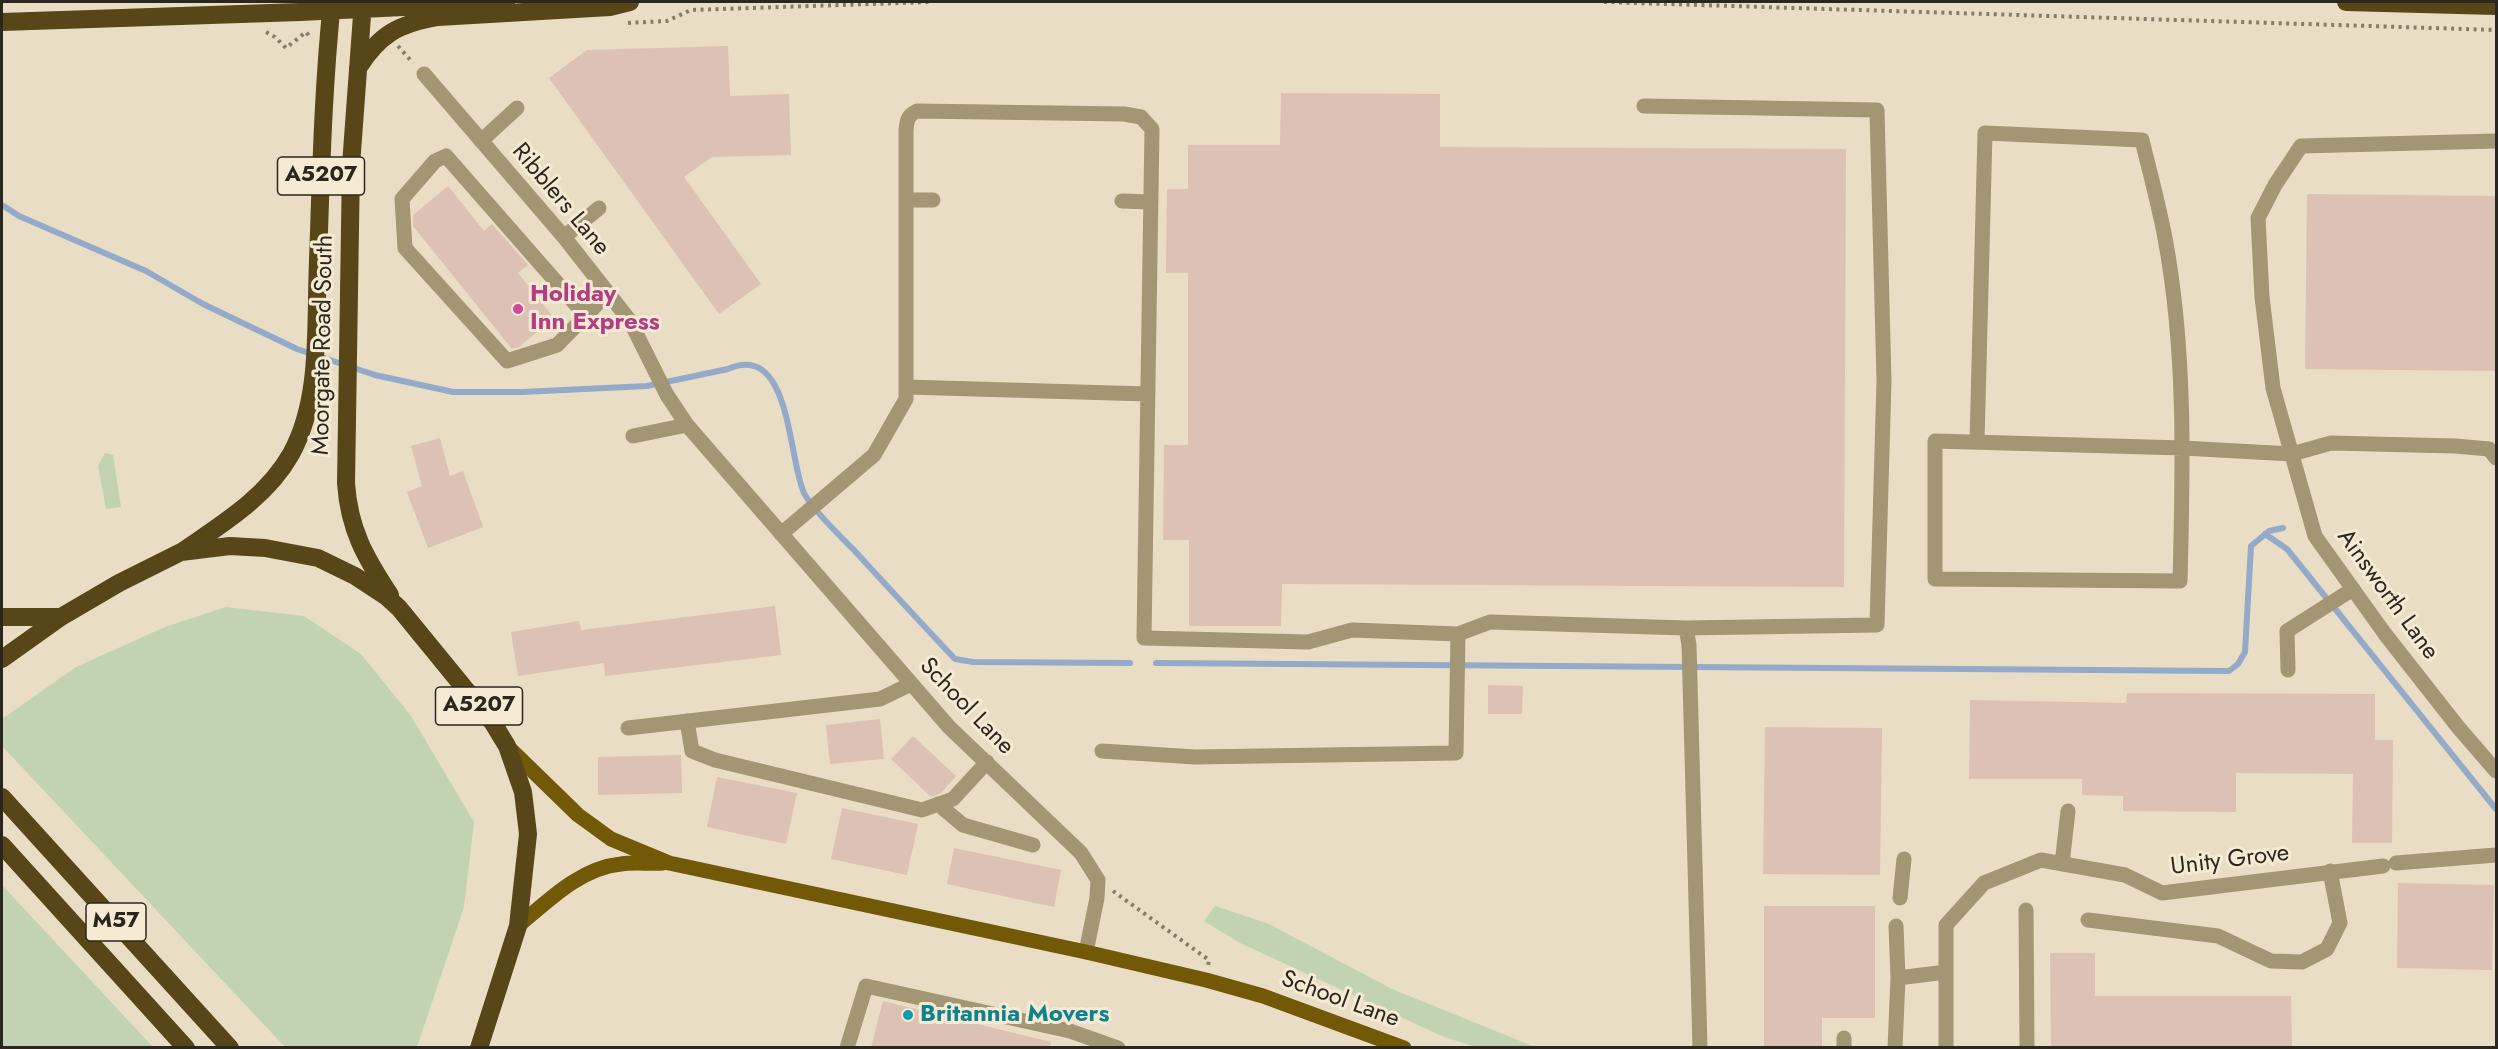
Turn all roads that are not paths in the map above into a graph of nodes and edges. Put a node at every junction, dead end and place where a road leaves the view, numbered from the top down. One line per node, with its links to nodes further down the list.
1 (506, 2): 4 (highway)
2 (630, 2): 8 (highway)
3 (2346, 2): 6 (highway)
4 (362, 4): 5 (highway); 8 (highway, A5207)
5 (332, 6): 7 (highway); 32 (highway, Moorgate Road South / A5207)
6 (2496, 6)
7 (2, 22)
8 (356, 70): 34 (highway, Moorgate Road South / A5207)
9 (424, 74): 12 (street, Ribblers Lane)
10 (1644, 106): 37 (street)
11 (517, 108): 12 (street)
12 (481, 141): 19 (street, Ribblers Lane)
13 (2496, 141): 28 (street, Ainsworth Lane)
14 (906, 200): 15 (street); 17 (street); 22 (street)
15 (933, 200)
16 (1122, 201): 17 (street)
17 (1151, 202): 23 (street)
18 (600, 208): 19 (street)
19 (564, 237): 20 (street, Ribblers Lane)
20 (607, 294): 21 (street); 24 (street, Ribblers Lane)
21 (586, 316): 21 (street)
22 (906, 387): 23 (street); 31 (street)
23 (1148, 394): 38 (street)
24 (687, 425): 25 (street); 30 (street, Ribblers Lane)
25 (633, 436)
26 (1977, 442): 27 (street); 27 (street); 27 (street)
27 (2183, 448): 28 (street)
28 (2292, 454): 29 (street); 33 (street, Ainsworth Lane)
29 (2496, 458)
30 (757, 506): 31 (street, School Lane)
31 (781, 534): 41 (street, School Lane)
32 (182, 552): 34 (highway, A5207); 36 (highway, A5207)
33 (2349, 591): 40 (street); 47 (street, Ainsworth Lane)
34 (399, 608): 44 (highway, A5207)
35 (2, 617): 36 (highway)
36 (61, 617): 39 (highway, A5207)
37 (1686, 628): 38 (street); 72 (street)
38 (1458, 634): 45 (street)
39 (2, 659)
40 (2288, 670)
41 (911, 684): 42 (street); 46 (street, School Lane)
42 (687, 721): 43 (street); 49 (street)
43 (628, 728)
44 (507, 746): 55 (main road, School Lane); 61 (highway, A5207)
45 (1102, 751)
46 (987, 762): 49 (street); 63 (street, School Lane)
47 (2496, 771)
48 (2, 797): 67 (highway, M57)
49 (938, 804): 52 (street)
50 (2068, 811): 56 (street)
51 (2, 845): 66 (highway, M57)
52 (1033, 845)
53 (2496, 855): 57 (street, Unity Grove)
54 (1904, 859): 58 (street)
55 (669, 863): 61 (main road, School Lane); 63 (main road, School Lane)
56 (2062, 864): 57 (street, Unity Grove); 64 (street, Unity Grove)
57 (2330, 871): 60 (street)
58 (1900, 898)
59 (2026, 910): 75 (street)
60 (2088, 921)
61 (518, 926): 68 (highway, A5207)
62 (1896, 926): 65 (street)
63 (1086, 952): 71 (main road, School Lane)
64 (1946, 972): 65 (street); 74 (street, Unity Grove)
65 (1898, 978): 73 (street)
66 (186, 1047)
67 (230, 1047)
68 (479, 1047)
69 (847, 1047): 70 (street)
70 (1118, 1047)
71 (1404, 1047)
72 (1700, 1047)
73 (1895, 1047)
74 (1946, 1047)
75 (2027, 1047)

